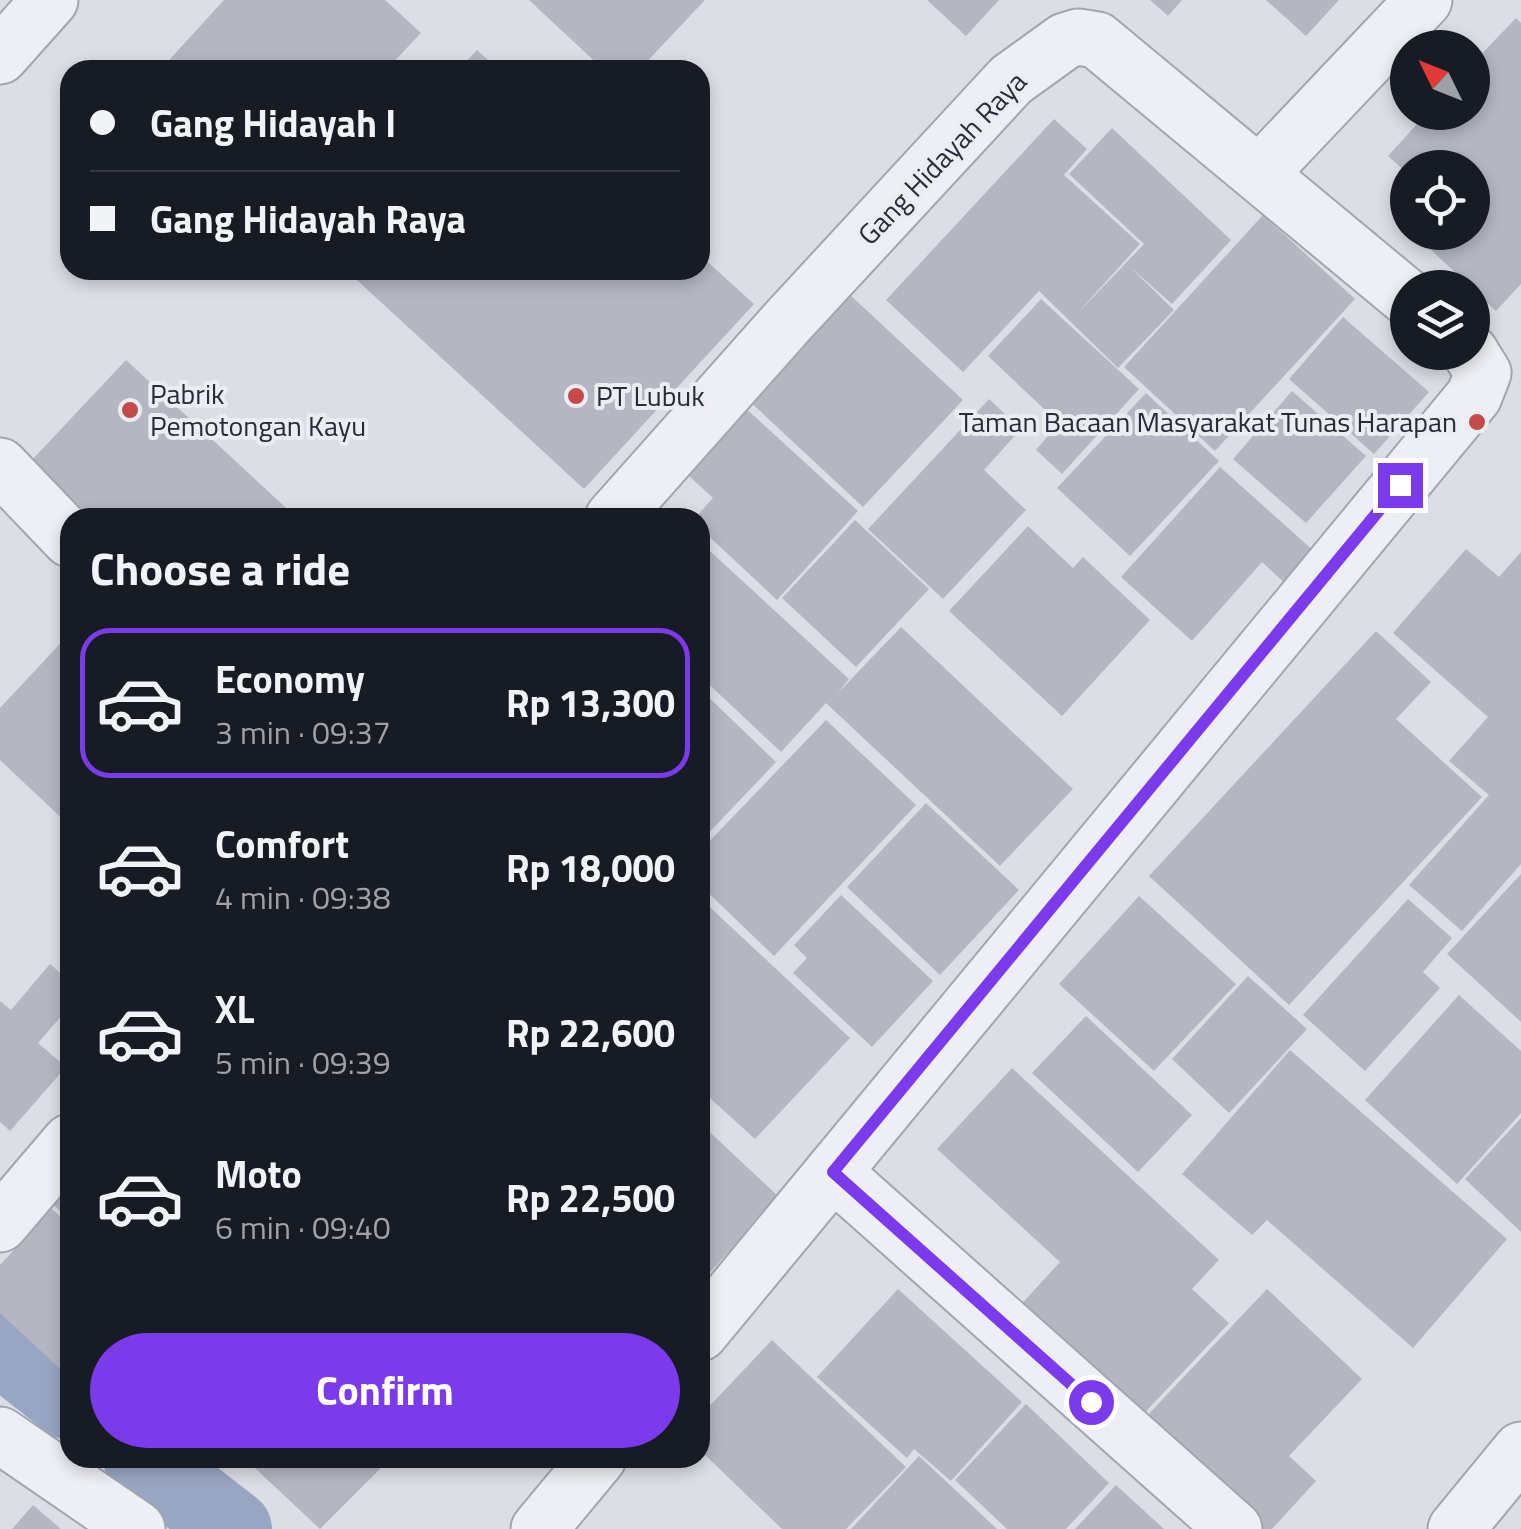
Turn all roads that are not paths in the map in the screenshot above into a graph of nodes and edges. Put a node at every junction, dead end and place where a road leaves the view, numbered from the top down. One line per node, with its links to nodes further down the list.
1 (50, 0): 3 (street)
2 (1424, 0): 4 (street)
3 (0, 56)
4 (1260, 173): 5 (street, Gang Hidayah Raya); 8 (street, Gang Hidayah Raya)
5 (1390, 283)
6 (1482, 370): 11 (street)
7 (0, 466): 9 (street)
8 (622, 508)
9 (60, 529)
10 (60, 1154): 12 (street)
11 (833, 1172): 13 (street); 19 (street)
12 (0, 1224)
13 (710, 1322)
14 (0, 1435): 17 (street)
15 (1521, 1450): 20 (street)
16 (590, 1468): 18 (street)
17 (136, 1529)
18 (538, 1529)
19 (1234, 1529)
20 (1456, 1529)

